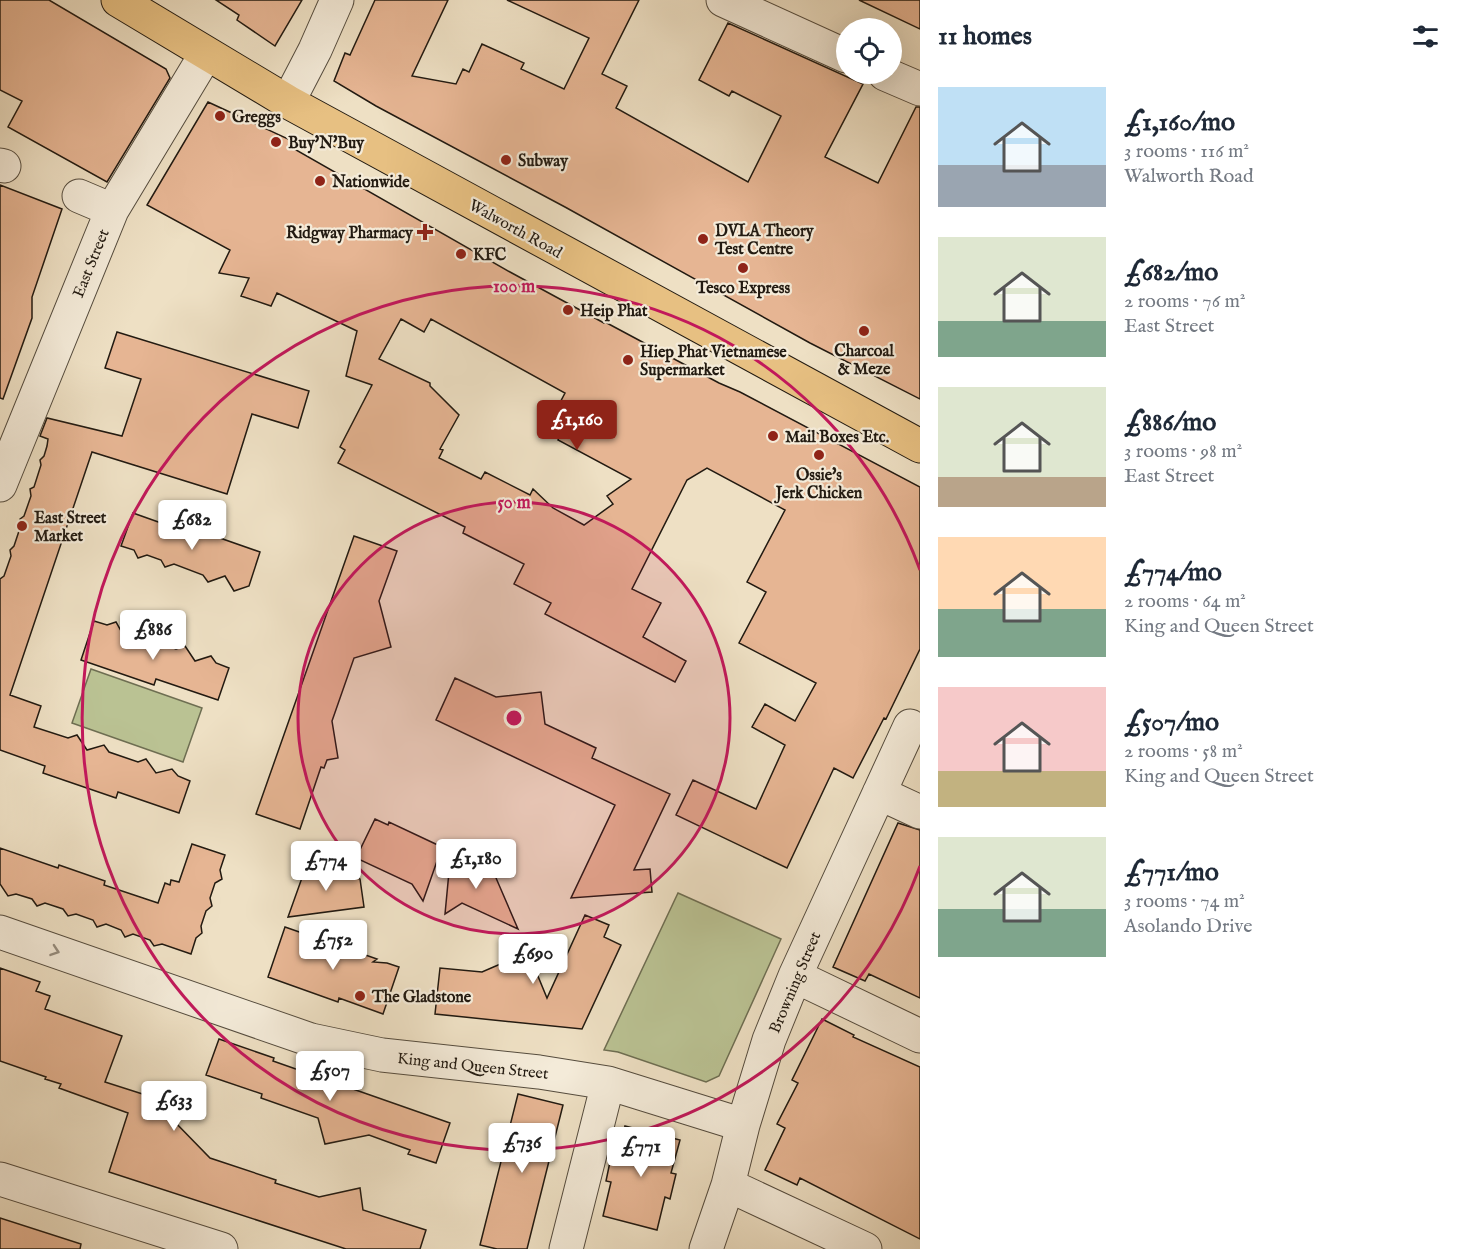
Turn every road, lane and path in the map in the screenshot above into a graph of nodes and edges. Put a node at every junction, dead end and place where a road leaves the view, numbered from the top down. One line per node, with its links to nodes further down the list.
1 (118, 0): 5 (main road, Walworth Road)
2 (337, 0): 8 (street)
3 (723, 0): 4 (street)
4 (836, 51)
5 (206, 54): 8 (main road, Walworth Road); 10 (street, East Street)
6 (902, 81): 7 (street)
7 (920, 89)
8 (288, 102): 11 (main road, Walworth Road)
9 (79, 196): 10 (street)
10 (112, 210): 12 (street, East Street)
11 (920, 446)
12 (0, 485)
13 (910, 726): 14 (street, Browning Street)
14 (879, 793): 15 (street); 17 (street, Browning Street)
15 (920, 812)
16 (0, 932): 19 (street, King and Queen Street, one-way to 19)
17 (795, 976): 18 (street); 20 (street, Browning Street)
18 (920, 1035)
19 (608, 1083): 20 (street, King and Queen Street); 25 (street)
20 (743, 1125): 22 (street, Browning Street)
21 (0, 1179): 23 (street)
22 (728, 1185): 26 (street, Browning Street); 27 (street)
23 (183, 1243): 24 (street)
24 (221, 1249)
25 (566, 1249)
26 (706, 1249)
27 (865, 1249)

